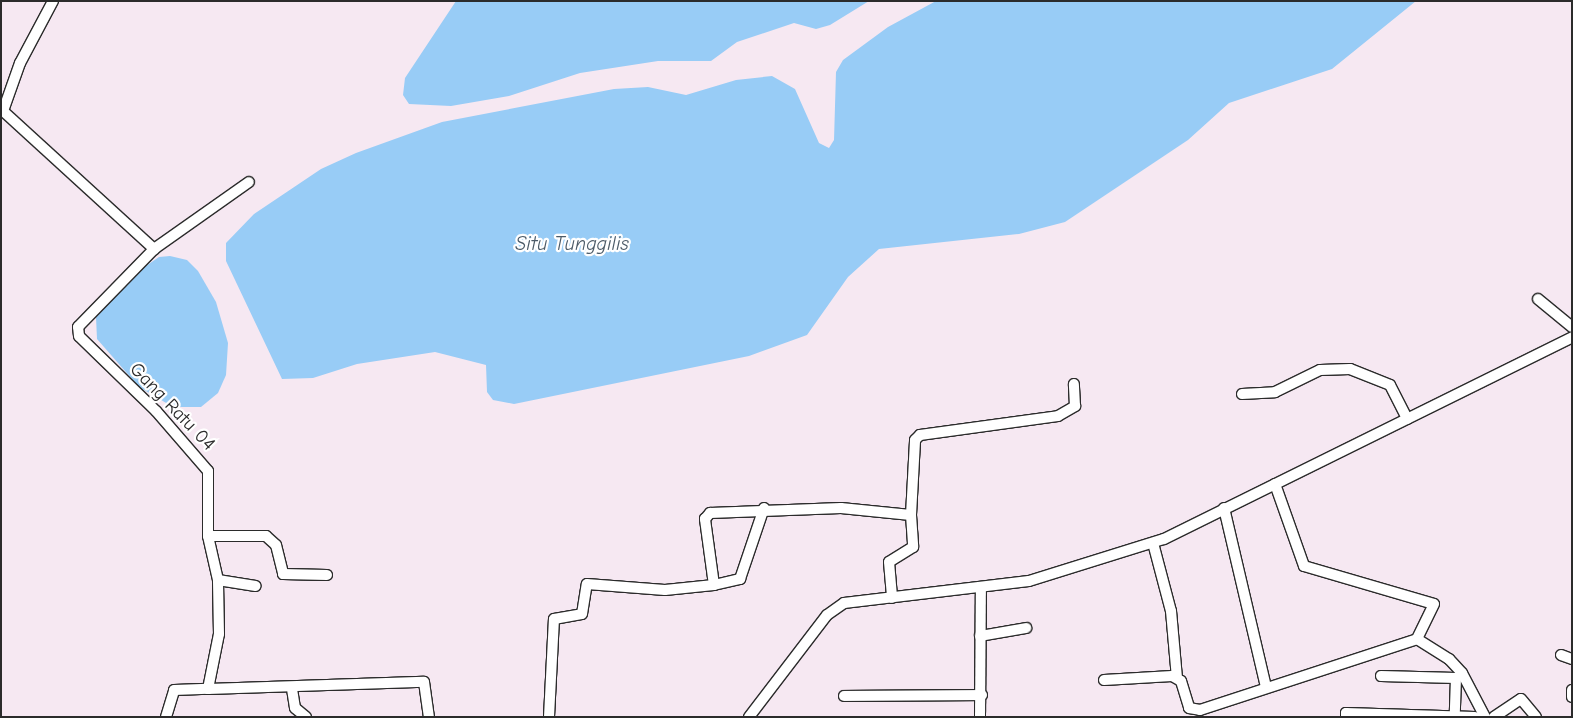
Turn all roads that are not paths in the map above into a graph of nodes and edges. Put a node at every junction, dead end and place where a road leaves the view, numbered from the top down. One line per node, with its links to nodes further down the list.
1 (53, 1): 3 (street)
2 (249, 182): 3 (street)
3 (154, 249): 14 (street, Gang Ratu 04)
4 (1538, 299): 5 (street)
5 (1572, 327)
6 (1572, 337): 9 (street)
7 (1074, 384): 13 (street)
8 (1242, 394): 9 (street)
9 (1407, 419): 10 (street)
10 (1275, 484): 12 (street); 24 (street)
11 (764, 508): 13 (street); 18 (street); 18 (street)
12 (1224, 508): 15 (street); 30 (street)
13 (911, 515): 21 (street)
14 (208, 536): 16 (street); 17 (street, Gang Ratu 04)
15 (1153, 543): 20 (street); 28 (street)
16 (327, 575)
17 (218, 580): 19 (street); 31 (street, Gang Ratu 04)
18 (714, 585): 41 (street)
19 (256, 586)
20 (982, 588): 21 (street); 23 (street)
21 (892, 598): 42 (street)
22 (1026, 628): 23 (street)
23 (980, 636): 34 (street)
24 (1417, 639): 30 (street); 46 (street)
25 (1561, 655): 26 (street)
26 (1572, 659)
27 (1381, 676): 37 (street)
28 (1177, 678): 29 (street); 30 (street)
29 (1104, 680)
30 (1266, 687)
31 (208, 689): 32 (street); 38 (street)
32 (292, 689): 39 (street); 40 (street)
33 (1572, 690): 36 (street)
34 (982, 695): 35 (street); 43 (street)
35 (844, 696)
36 (1572, 697)
37 (1456, 716): 44 (street); 45 (street)
38 (166, 717)
39 (306, 717)
40 (429, 717)
41 (549, 717)
42 (749, 717)
43 (980, 717)
44 (1346, 717)
45 (1475, 717)
46 (1485, 717)
47 (1494, 717): 48 (street)
48 (1536, 717)

